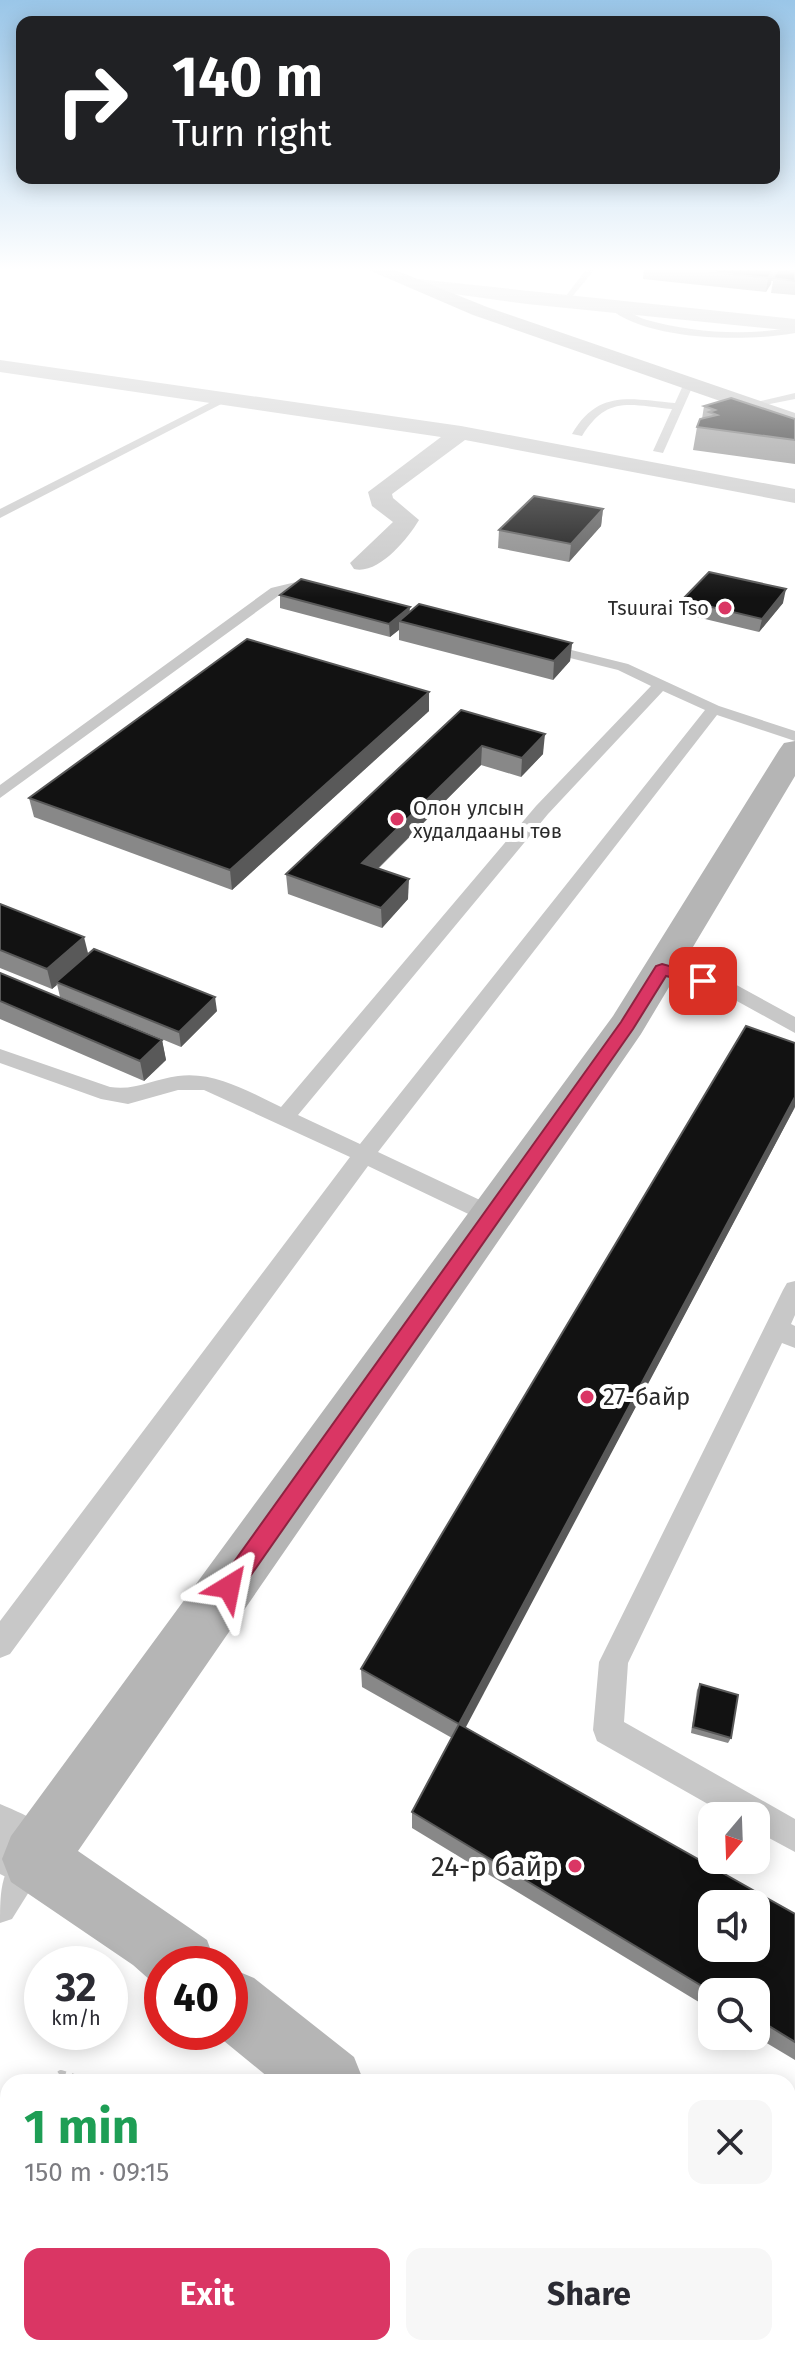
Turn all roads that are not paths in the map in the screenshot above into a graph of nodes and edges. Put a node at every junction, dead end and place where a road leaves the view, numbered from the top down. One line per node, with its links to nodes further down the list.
1 (84, 378): 5 (street)
2 (674, 378): 3 (street)
3 (689, 383): 6 (street); 7 (lane)
4 (795, 396): 6 (lane)
5 (225, 398): 9 (street); 13 (lane)
6 (749, 405): 8 (street)
7 (678, 406): 10 (lane); 11 (lane)
8 (795, 420)
9 (461, 433): 12 (street); 14 (street)
10 (578, 434)
11 (659, 451)
12 (795, 496)
13 (0, 514)
14 (363, 563)
15 (327, 592): 21 (lane)
16 (522, 641): 17 (lane)
17 (660, 685): 18 (lane); 25 (lane)
18 (714, 709): 19 (lane); 26 (lane)
19 (795, 736)
20 (795, 750): 22 (street)
21 (0, 793)
22 (662, 969): 23 (lane); 27 (street)
23 (795, 1026)
24 (0, 1056): 25 (lane)
25 (284, 1117): 26 (lane)
26 (363, 1156): 27 (lane); 30 (lane)
27 (491, 1215): 32 (street)
28 (795, 1290): 29 (lane)
29 (786, 1333): 31 (lane)
30 (0, 1644)
31 (795, 1836)
32 (11, 1867): 33 (street)
33 (161, 1946)
34 (248, 2017): 35 (street)
35 (319, 2074)

